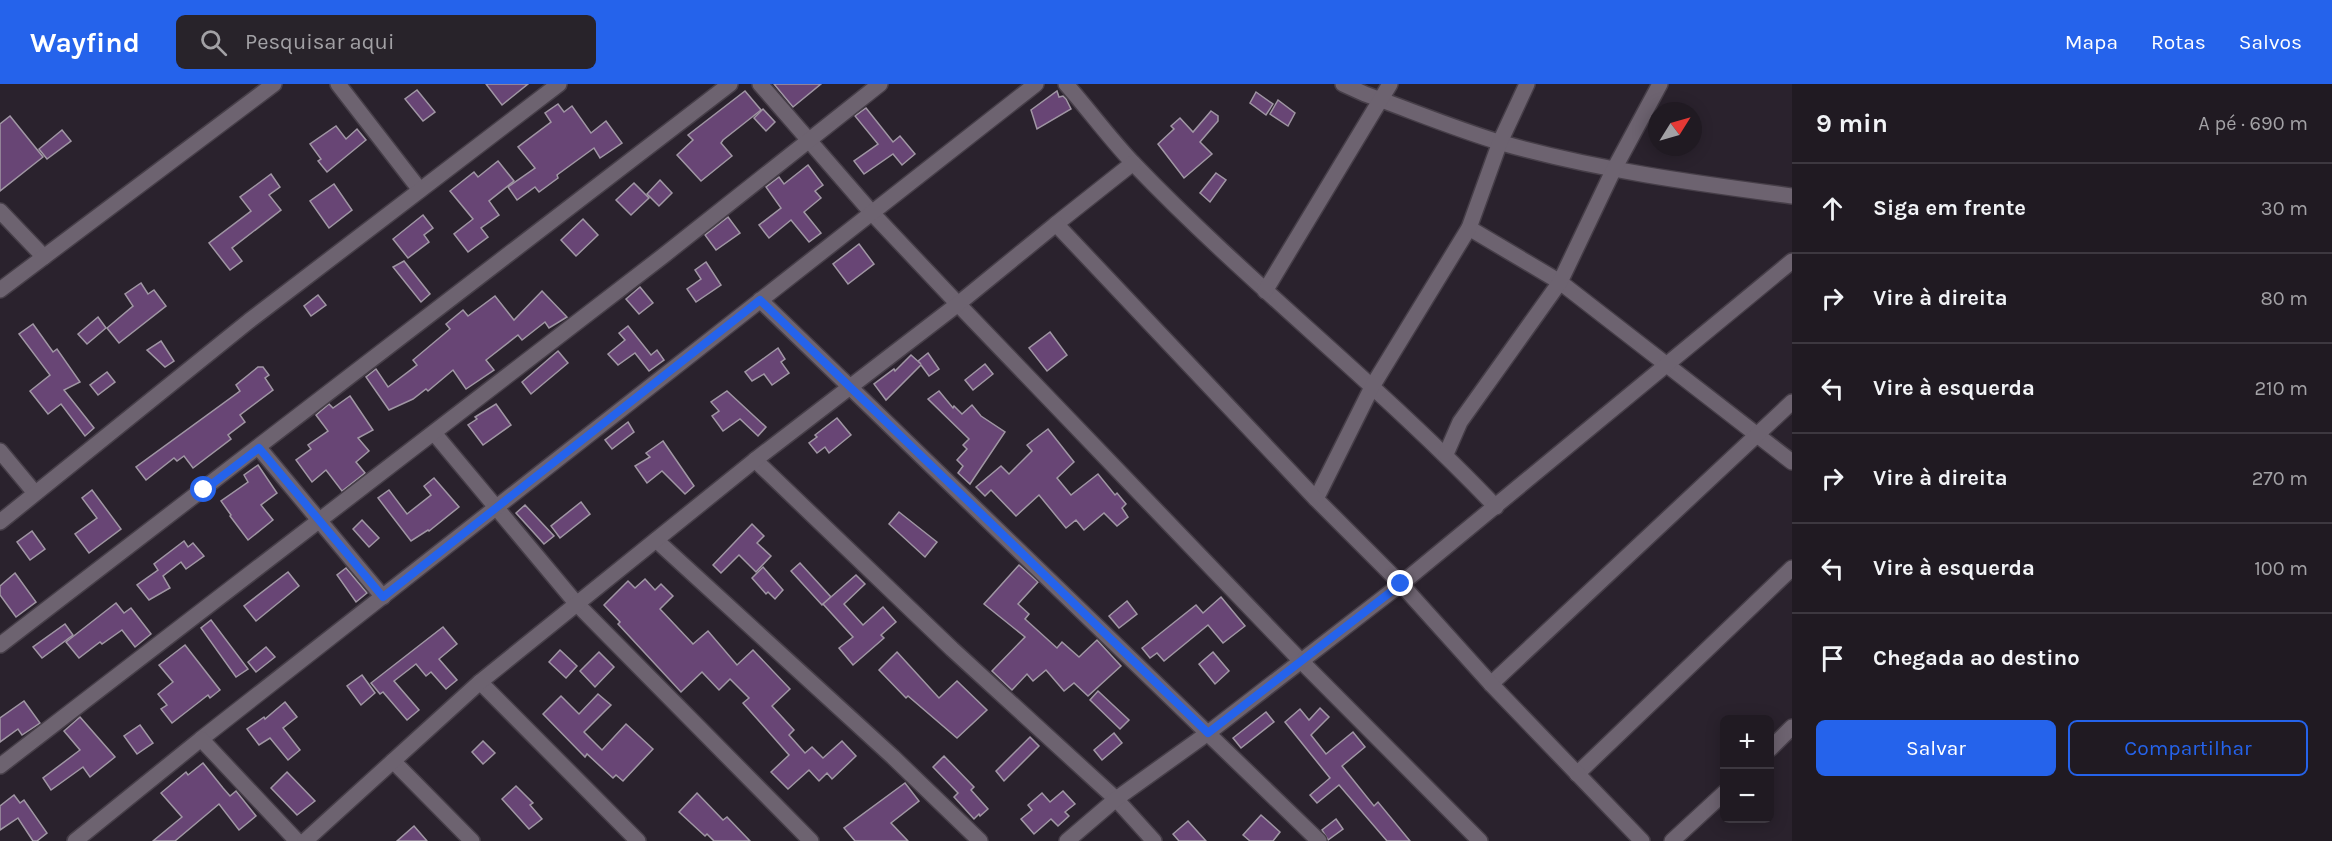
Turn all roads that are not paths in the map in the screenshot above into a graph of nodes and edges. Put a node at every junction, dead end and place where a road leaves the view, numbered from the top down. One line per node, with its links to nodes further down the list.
1 (274, 84): 24 (street)
2 (338, 84): 18 (street)
3 (559, 84): 18 (street)
4 (730, 84): 37 (street)
5 (760, 84): 14 (street)
6 (880, 84): 14 (street)
7 (1036, 84): 21 (street)
8 (1066, 84): 16 (street)
9 (1343, 84): 13 (street)
10 (1390, 84): 13 (street)
11 (1527, 84): 15 (street)
12 (1660, 84): 17 (street)
13 (1382, 100): 15 (street); 28 (street)
14 (810, 142): 21 (street); 35 (street)
15 (1500, 142): 17 (street); 23 (street)
16 (1133, 163): 22 (street); 28 (street)
17 (1613, 171): 19 (street); 26 (street)
18 (420, 190): 42 (street)
19 (1788, 192)
20 (0, 211): 24 (street)
21 (872, 213): 29 (street); 30 (street)
22 (1056, 224): 30 (street); 43 (street)
23 (1469, 228): 26 (street); 32 (street)
24 (44, 257): 27 (street)
25 (1792, 261): 31 (street)
26 (1560, 282): 31 (street); 39 (street)
27 (0, 290)
28 (1265, 291): 32 (street)
29 (760, 300): 33 (street); 45 (street)
30 (958, 304): 33 (street); 54 (street)
31 (1666, 366): 36 (street); 44 (street)
32 (1373, 386): 39 (street); 43 (street)
33 (848, 387): 40 (street); 58 (street)
34 (1792, 402): 36 (street)
35 (434, 433): 45 (street); 47 (street)
36 (1758, 435): 41 (street); 56 (street)
37 (259, 448): 47 (street); 53 (street)
38 (0, 451): 42 (street)
39 (1446, 454): 44 (street)
40 (755, 460): 48 (street); 65 (street)
41 (1792, 462)
42 (35, 494): 46 (street)
43 (1316, 499): 50 (street)
44 (1496, 507): 50 (street)
45 (497, 509): 51 (street); 52 (street)
46 (0, 522)
47 (319, 522): 51 (street); 62 (street)
48 (656, 540): 52 (street); 72 (street)
49 (1792, 568): 63 (street)
50 (1401, 584): 54 (street); 56 (street)
51 (383, 597): 59 (street)
52 (576, 603): 55 (street); 71 (street)
53 (0, 645)
54 (1301, 661): 58 (street); 76 (street)
55 (480, 682): 61 (street); 70 (street)
56 (1491, 684): 63 (street)
57 (1792, 727): 60 (street)
58 (1208, 733): 65 (street); 75 (street)
59 (201, 739): 66 (street); 67 (street)
60 (1774, 745)
61 (393, 761): 68 (street); 69 (street)
62 (0, 766)
63 (1576, 774): 77 (street)
64 (1720, 798): 78 (street)
65 (1116, 799): 73 (street); 74 (street)
66 (75, 841)
67 (297, 841)
68 (305, 841)
69 (472, 841)
70 (638, 841)
71 (811, 841)
72 (980, 841)
73 (1066, 841)
74 (1154, 841)
75 (1319, 841)
76 (1480, 841)
77 (1642, 841)
78 (1672, 841)

